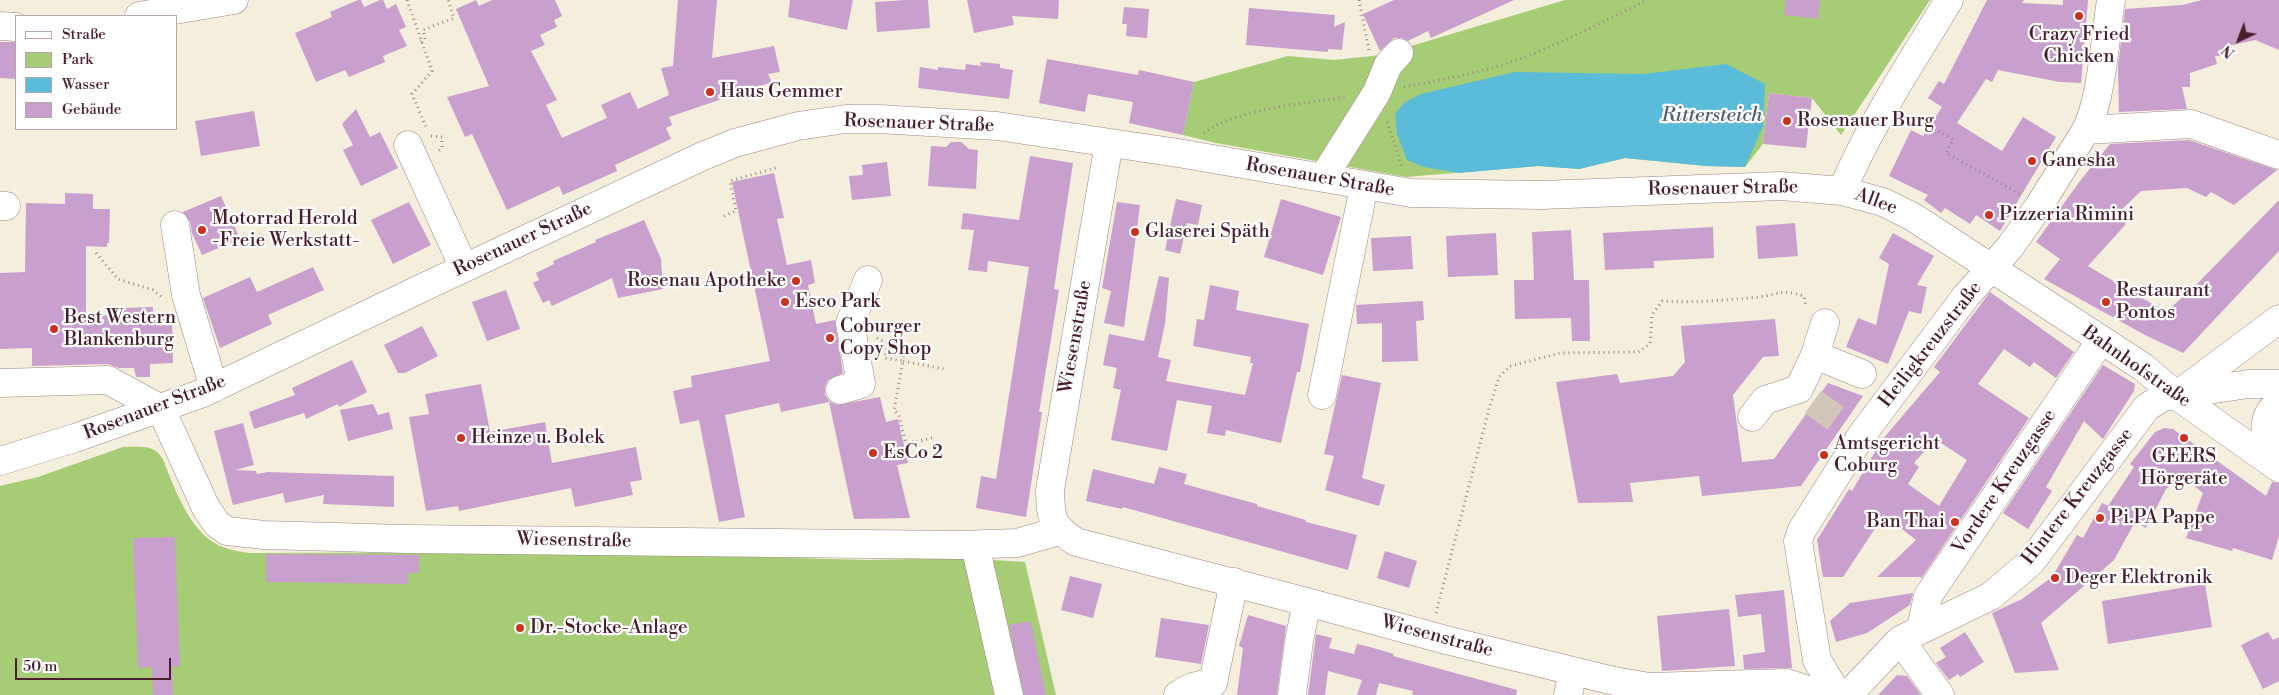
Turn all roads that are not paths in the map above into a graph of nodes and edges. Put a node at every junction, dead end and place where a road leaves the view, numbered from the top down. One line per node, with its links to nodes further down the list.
1 (234, 0): 4 (street)
2 (1948, 0): 14 (street, Allee)
3 (2111, 0): 8 (street, Heiligkreuzstraße)
4 (145, 15)
5 (0, 26): 6 (street)
6 (15, 26)
7 (1399, 53): 12 (street)
8 (2086, 130): 11 (street); 17 (street, Heiligkreuzstraße)
9 (1109, 143): 12 (street, Rosenauer Straße); 16 (street, Rosenauer Straße); 35 (street, Wiesenstraße)
10 (408, 145): 16 (street)
11 (2279, 155)
12 (1323, 178): 13 (street, Rosenauer Straße)
13 (1364, 186): 14 (street, Rosenauer Straße); 28 (street)
14 (1842, 191): 17 (street, Allee)
15 (175, 225): 26 (street)
16 (464, 268): 26 (street, Rosenauer Straße)
17 (1991, 270): 21 (street, Bahnhofstraße); 46 (street, Heiligkreuzstraße)
18 (868, 280): 27 (street)
19 (2279, 319): 29 (street)
20 (1825, 324): 22 (street)
21 (2101, 340): 29 (street, Bahnhofstraße); 39 (street, Vordere Kreuzgasse)
22 (1815, 355): 23 (street); 32 (street)
23 (1862, 374)
24 (0, 383): 31 (street)
25 (2279, 384): 29 (street, Hintere Kreuzgasse)
26 (214, 388): 31 (street, Rosenauer Straße)
27 (840, 390)
28 (1322, 395)
29 (2177, 396): 34 (street, Bahnhofstraße); 39 (street, Hintere Kreuzgasse)
30 (2279, 402): 34 (street)
31 (161, 409): 33 (street, Rosenauer Straße); 36 (street, Wiesenstraße)
32 (1752, 417)
33 (0, 461)
34 (2279, 468)
35 (1059, 530): 36 (street, Wiesenstraße); 37 (street, Wiesenstraße)
36 (975, 545): 41 (street)
37 (1239, 584): 38 (street, Wiesenstraße); 42 (street); 43 (street)
38 (1307, 602): 40 (street, Wiesenstraße); 44 (street)
39 (1911, 635): 47 (street, Hintere Kreuzgasse); 48 (street)
40 (1571, 683): 45 (street, Wiesenstraße)
41 (1009, 695)
42 (1178, 695)
43 (1228, 695)
44 (1292, 695)
45 (1822, 695)
46 (1838, 695)
47 (1848, 695)
48 (1941, 695)

